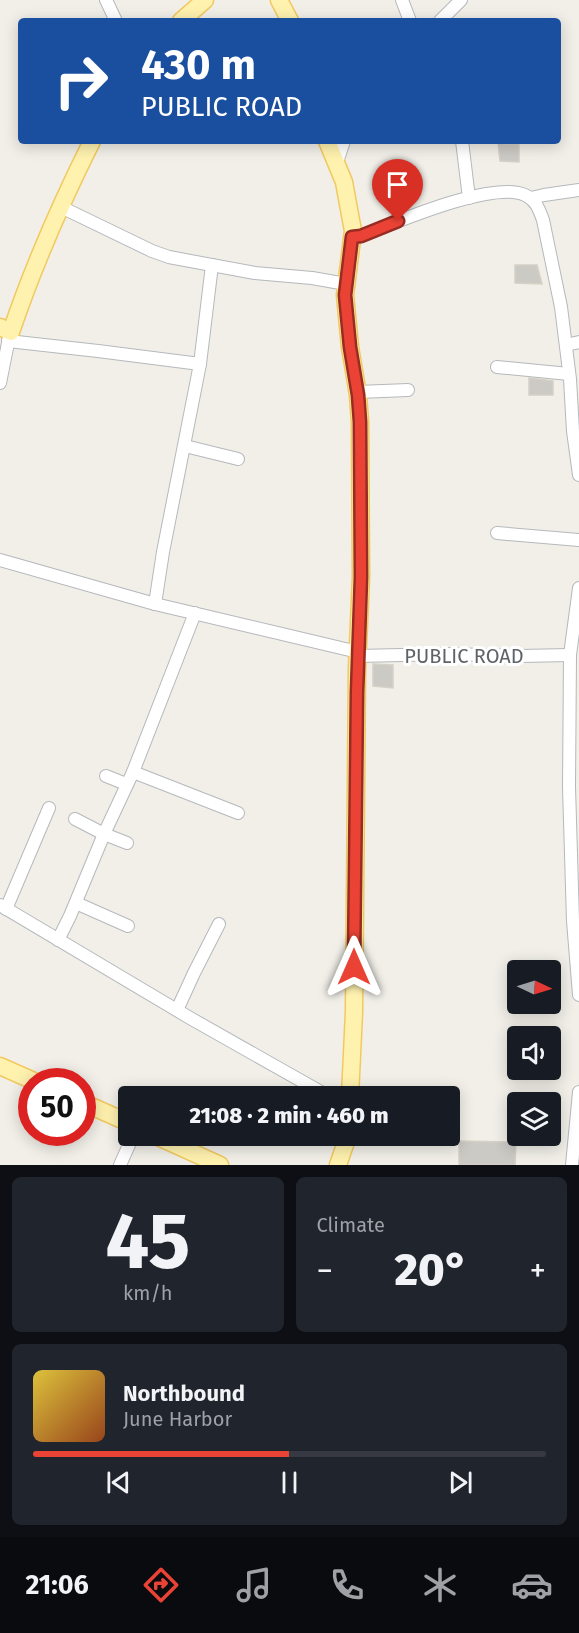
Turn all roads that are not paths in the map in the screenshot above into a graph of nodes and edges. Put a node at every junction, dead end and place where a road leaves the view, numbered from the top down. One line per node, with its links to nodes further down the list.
1 (106, 0): 6 (street)
2 (205, 0): 7 (main road)
3 (279, 0): 8 (main road)
4 (402, 0): 9 (street)
5 (461, 0): 10 (street)
6 (115, 18)
7 (184, 18)
8 (288, 18)
9 (409, 18)
10 (443, 18)
11 (91, 144): 19 (main road)
12 (328, 144): 15 (main road)
13 (343, 144): 15 (street)
14 (462, 144): 17 (street)
15 (337, 162): 20 (main road)
16 (579, 190): 18 (street)
17 (470, 198): 18 (street); 20 (street)
18 (531, 198): 24 (street)
19 (61, 207): 21 (street); 23 (main road)
20 (352, 237): 22 (main road)
21 (212, 265): 22 (street); 25 (street)
22 (346, 284): 30 (main road)
23 (6, 334): 25 (street); 28 (street)
24 (573, 343): 27 (street)
25 (200, 364): 32 (street)
26 (497, 367): 27 (street)
27 (573, 380): 31 (street)
28 (0, 383)
29 (408, 390): 30 (street)
30 (358, 392): 41 (main road)
31 (576, 430): 34 (street)
32 (185, 446): 33 (street); 39 (street)
33 (238, 459)
34 (579, 475)
35 (497, 533): 36 (street)
36 (579, 540)
37 (0, 560): 39 (street, PUBLIC ROAD)
38 (579, 592): 42 (street)
39 (156, 604): 40 (street, PUBLIC ROAD)
40 (195, 613): 41 (street, PUBLIC ROAD); 44 (street)
41 (357, 654): 42 (street, PUBLIC ROAD); 64 (main road)
42 (573, 655): 43 (street)
43 (575, 724): 52 (street)
44 (133, 772): 46 (street); 48 (street)
45 (106, 776): 46 (street)
46 (126, 784): 50 (street)
47 (49, 808): 54 (street)
48 (238, 813)
49 (75, 819): 50 (street)
50 (104, 834): 51 (street); 53 (street)
51 (127, 843)
52 (575, 874): 58 (street)
53 (76, 903): 56 (street); 57 (street)
54 (3, 907): 57 (street)
55 (219, 924): 60 (street)
56 (128, 926)
57 (58, 940): 60 (street)
58 (579, 987): 59 (street)
59 (579, 995)
60 (177, 1010): 63 (street)
61 (1, 1071): 62 (main road)
62 (18, 1076)
63 (310, 1086)
64 (350, 1086)
65 (579, 1092): 74 (street)
66 (96, 1108): 67 (main road)
67 (118, 1118)
68 (129, 1146): 71 (street)
69 (178, 1146): 72 (main road)
70 (345, 1146): 73 (main road)
71 (120, 1165)
72 (220, 1165)
73 (338, 1165)
74 (572, 1165)

